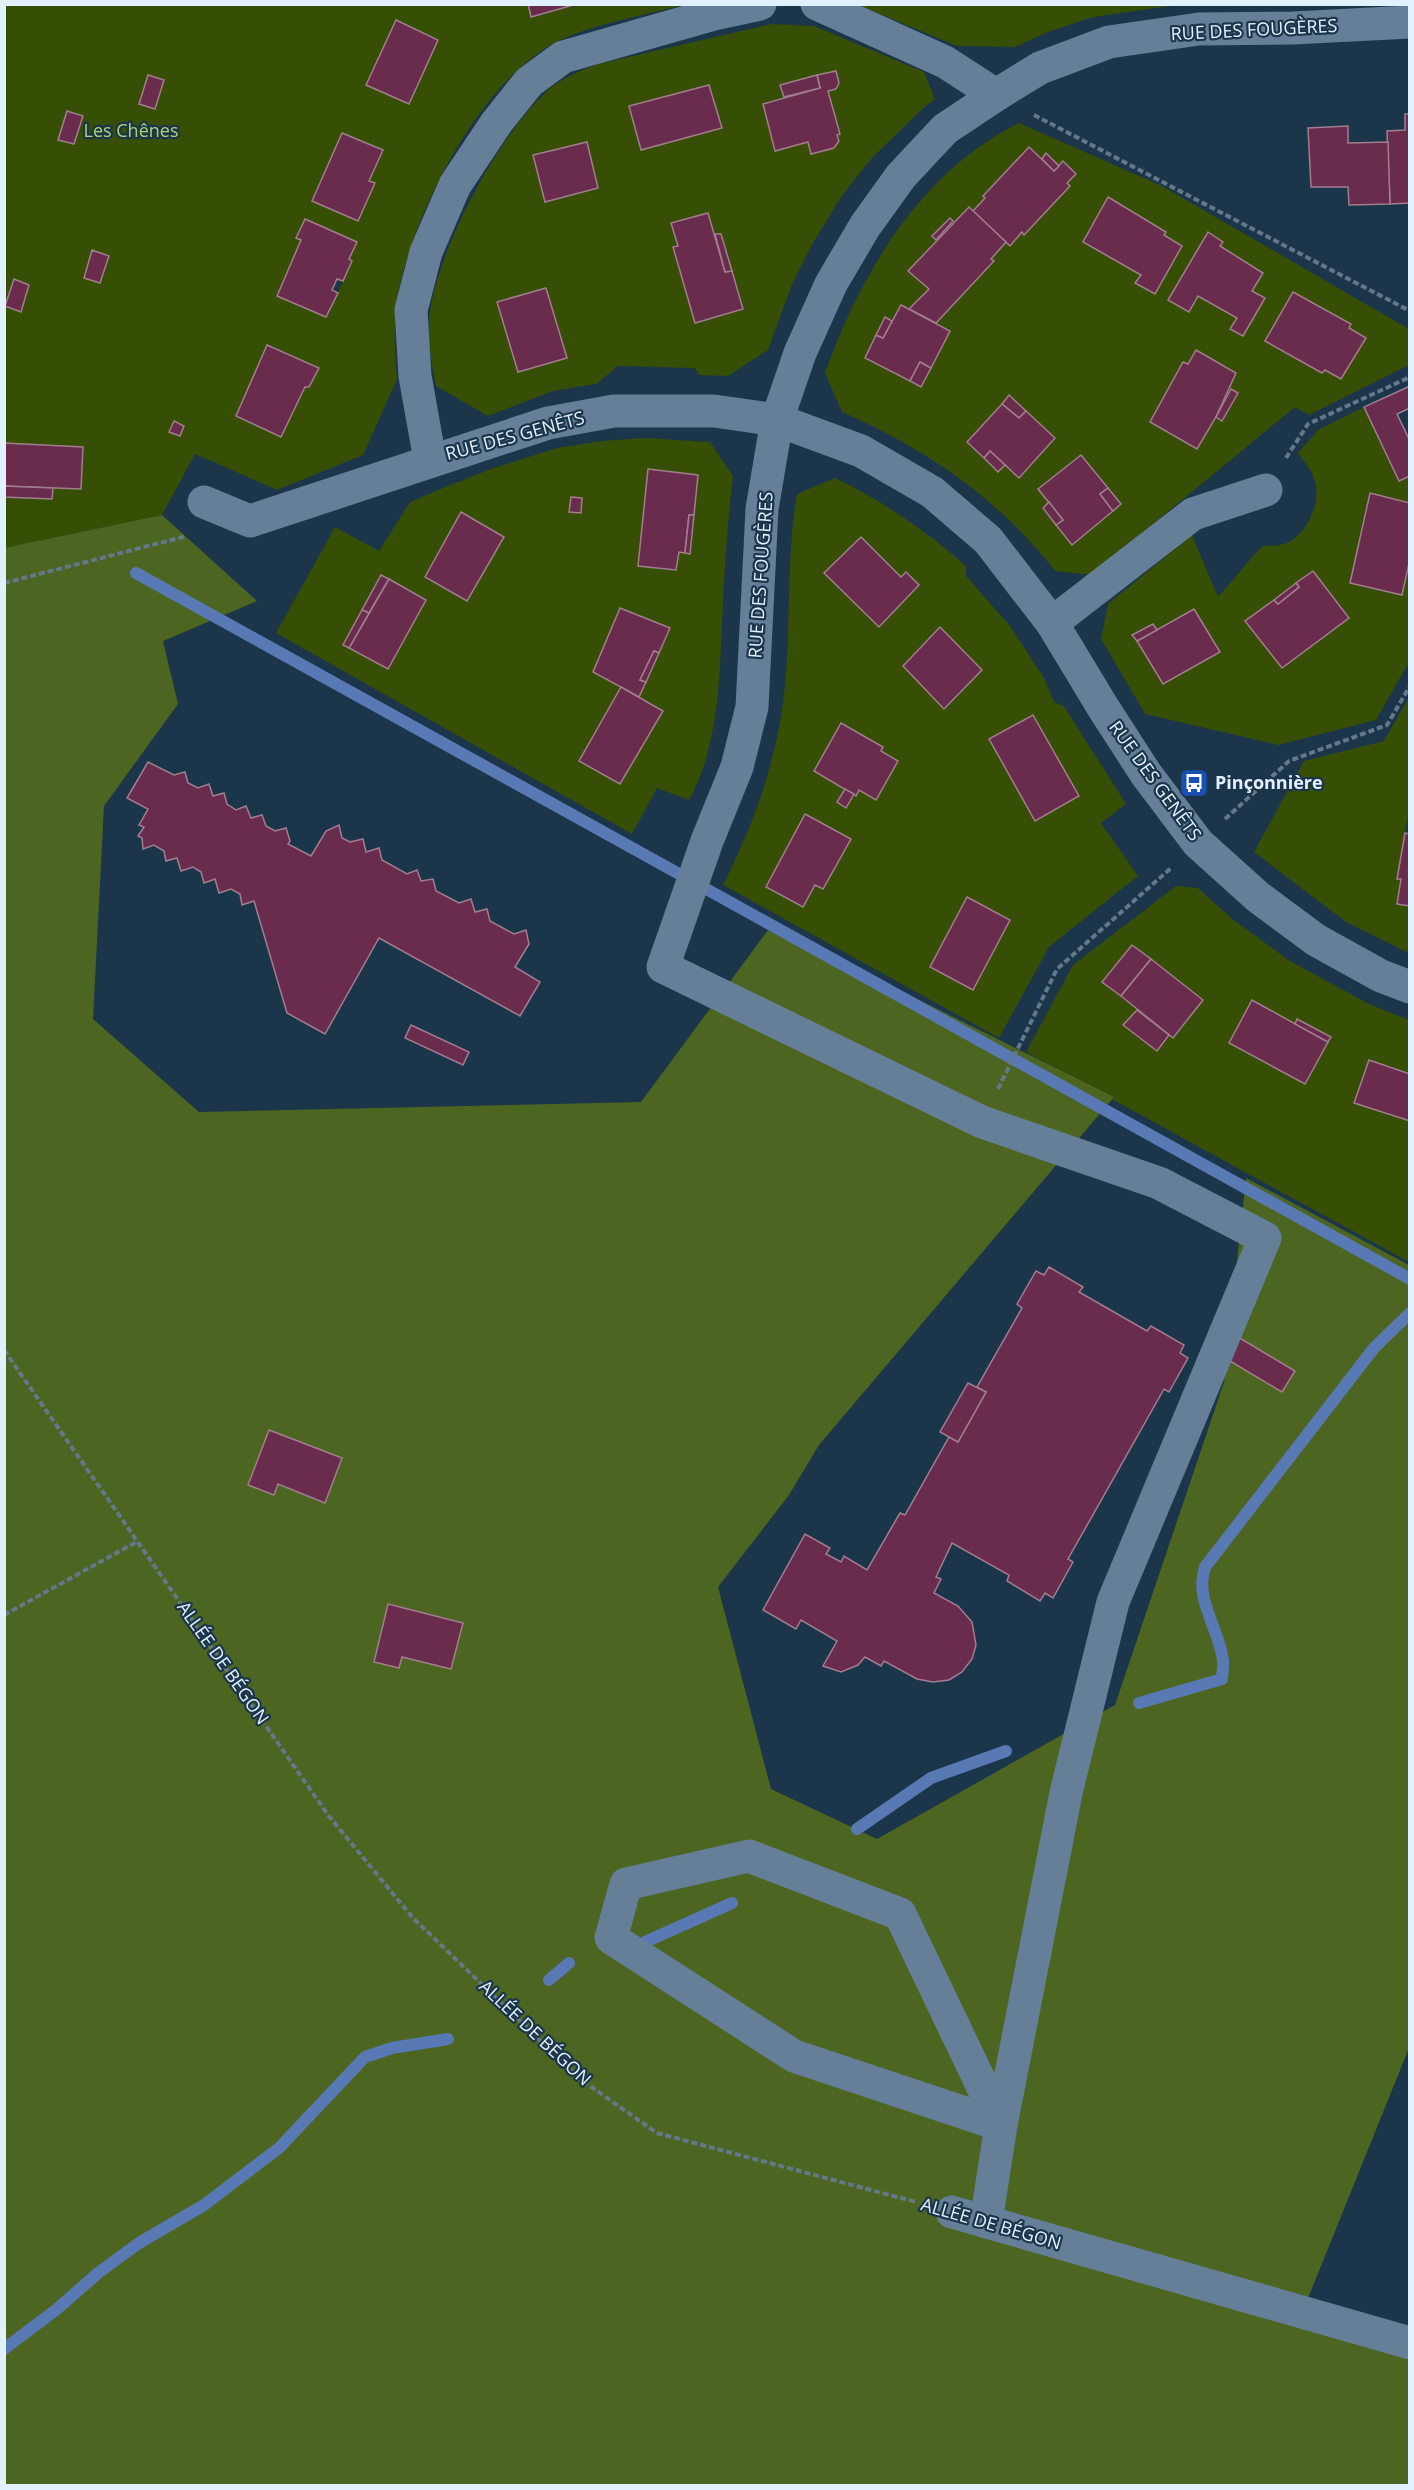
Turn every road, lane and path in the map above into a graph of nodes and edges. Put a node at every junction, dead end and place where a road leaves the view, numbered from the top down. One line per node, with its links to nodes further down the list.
1 (760, 4): 8 (street)
2 (817, 4): 4 (street)
3 (1410, 22): 4 (street, RUE DES FOUGÈRES)
4 (996, 95): 5 (path); 7 (street, RUE DES FOUGÈRES)
5 (1410, 311)
6 (1410, 377): 9 (path)
7 (777, 420): 8 (street, RUE DES GENÊTS); 13 (street, RUE DES GENÊTS); 17 (street, RUE DES FOUGÈRES)
8 (430, 460): 10 (street, RUE DES GENÊTS)
9 (1266, 490): 13 (street)
10 (204, 502)
11 (193, 535): 12 (path)
12 (4, 583)
13 (1052, 623): 15 (street, RUE DES GENÊTS)
14 (1410, 686): 15 (path)
15 (1198, 843): 16 (street, RUE DES GENÊTS); 17 (path)
16 (1410, 987)
17 (982, 1122): 21 (street)
18 (4, 1350): 19 (path, ALLÉE DE BÉGON)
19 (138, 1541): 20 (path); 22 (path, ALLÉE DE BÉGON)
20 (4, 1615)
21 (1001, 2125): 21 (street); 23 (street)
22 (952, 2212): 23 (street, ALLÉE DE BÉGON)
23 (986, 2222): 24 (street, ALLÉE DE BÉGON)
24 (1410, 2343)

